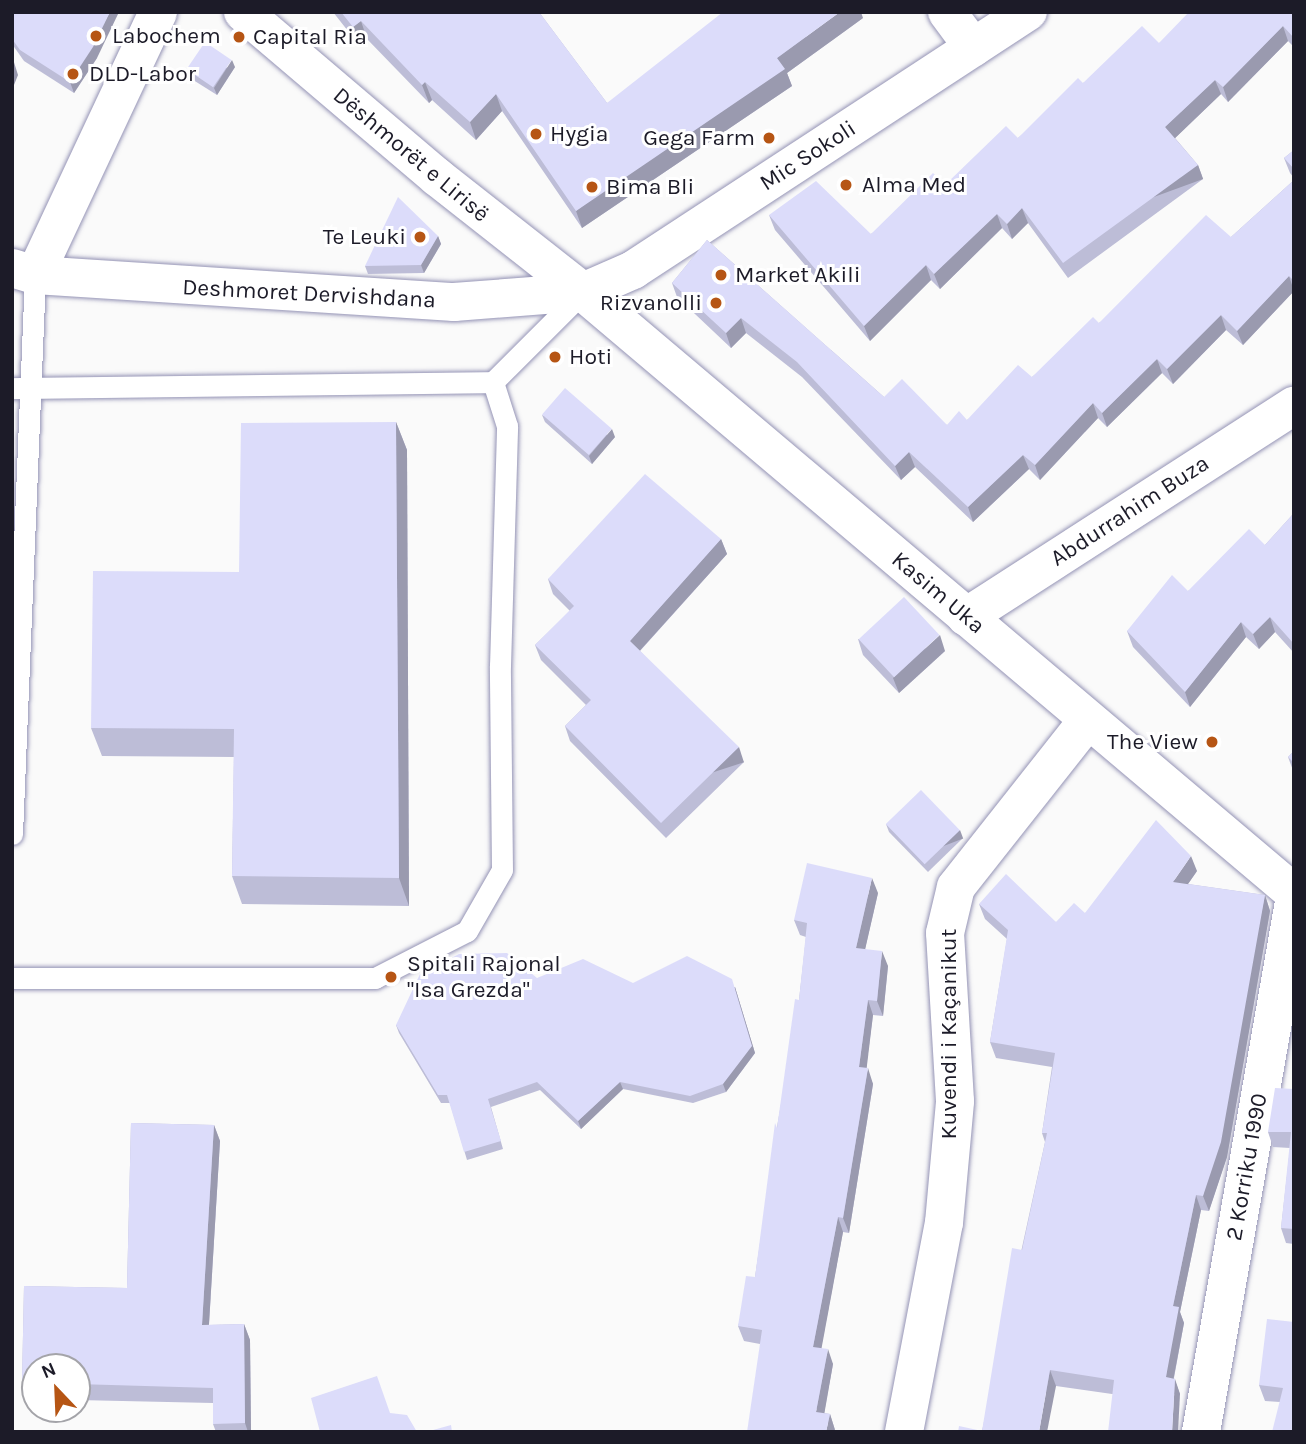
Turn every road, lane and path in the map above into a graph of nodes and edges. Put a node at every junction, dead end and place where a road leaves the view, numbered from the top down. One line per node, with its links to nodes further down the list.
1 (158, 12): 6 (street)
2 (243, 12): 7 (street, Dëshmorët e Lirisë)
3 (947, 12): 5 (street)
4 (1028, 12): 5 (street, Mic Sokoli)
5 (973, 47): 7 (street, Mic Sokoli)
6 (23, 272): 7 (street, Deshmoret Dervishdana); 9 (lane)
7 (583, 292): 8 (lane); 11 (street, Kasim Uka)
8 (493, 382): 9 (lane); 16 (lane)
9 (21, 387): 13 (lane)
10 (1294, 406): 11 (street, Abdurrahim Buza)
11 (966, 617): 12 (street, Kasim Uka)
12 (1087, 721): 14 (street, Kasim Uka); 17 (street, Kuvendi i Kaçanikut)
13 (12, 834)
14 (1294, 893)
15 (1294, 902): 18 (street, 2 Korriku 1990)
16 (12, 978)
17 (904, 1432)
18 (1201, 1432)

